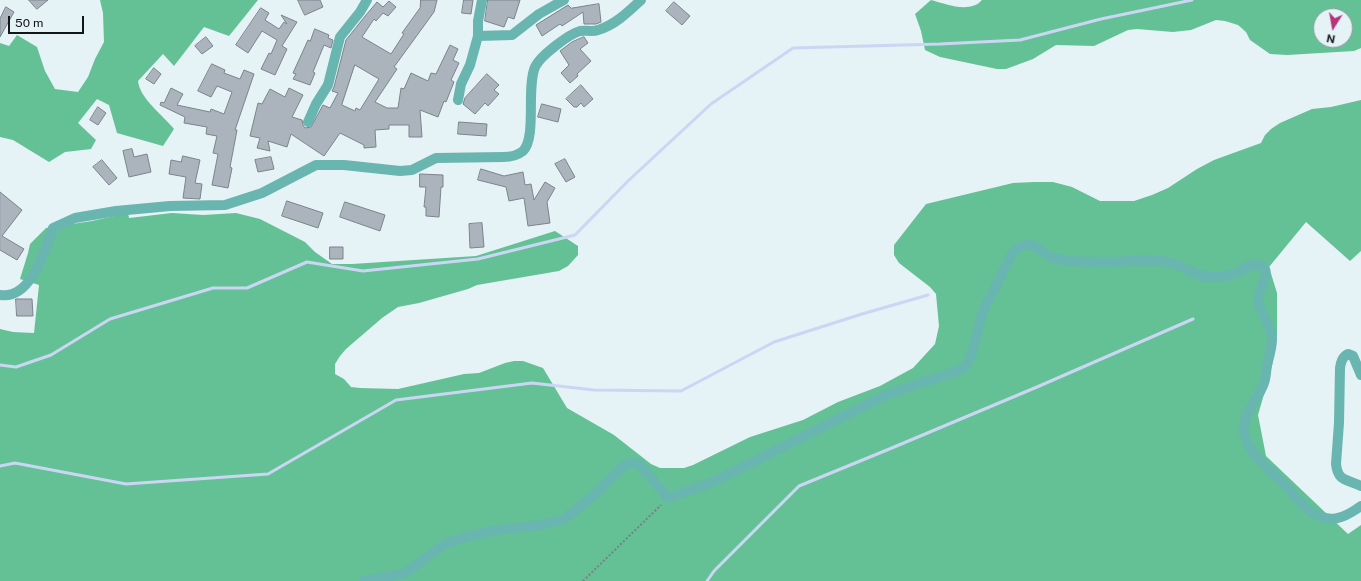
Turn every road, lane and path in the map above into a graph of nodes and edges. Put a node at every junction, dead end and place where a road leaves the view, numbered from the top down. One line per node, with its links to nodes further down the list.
1 (367, 0): 7 (street)
2 (482, 0): 5 (street)
3 (564, 0): 5 (street)
4 (641, 0): 8 (street)
5 (478, 36): 6 (street)
6 (458, 100)
7 (308, 122)
8 (0, 295)
9 (1361, 375): 10 (street)
10 (1361, 486)
11 (668, 498): 12 (street); 13 (street); 14 (path)
12 (1361, 506)
13 (364, 581)
14 (583, 581)

